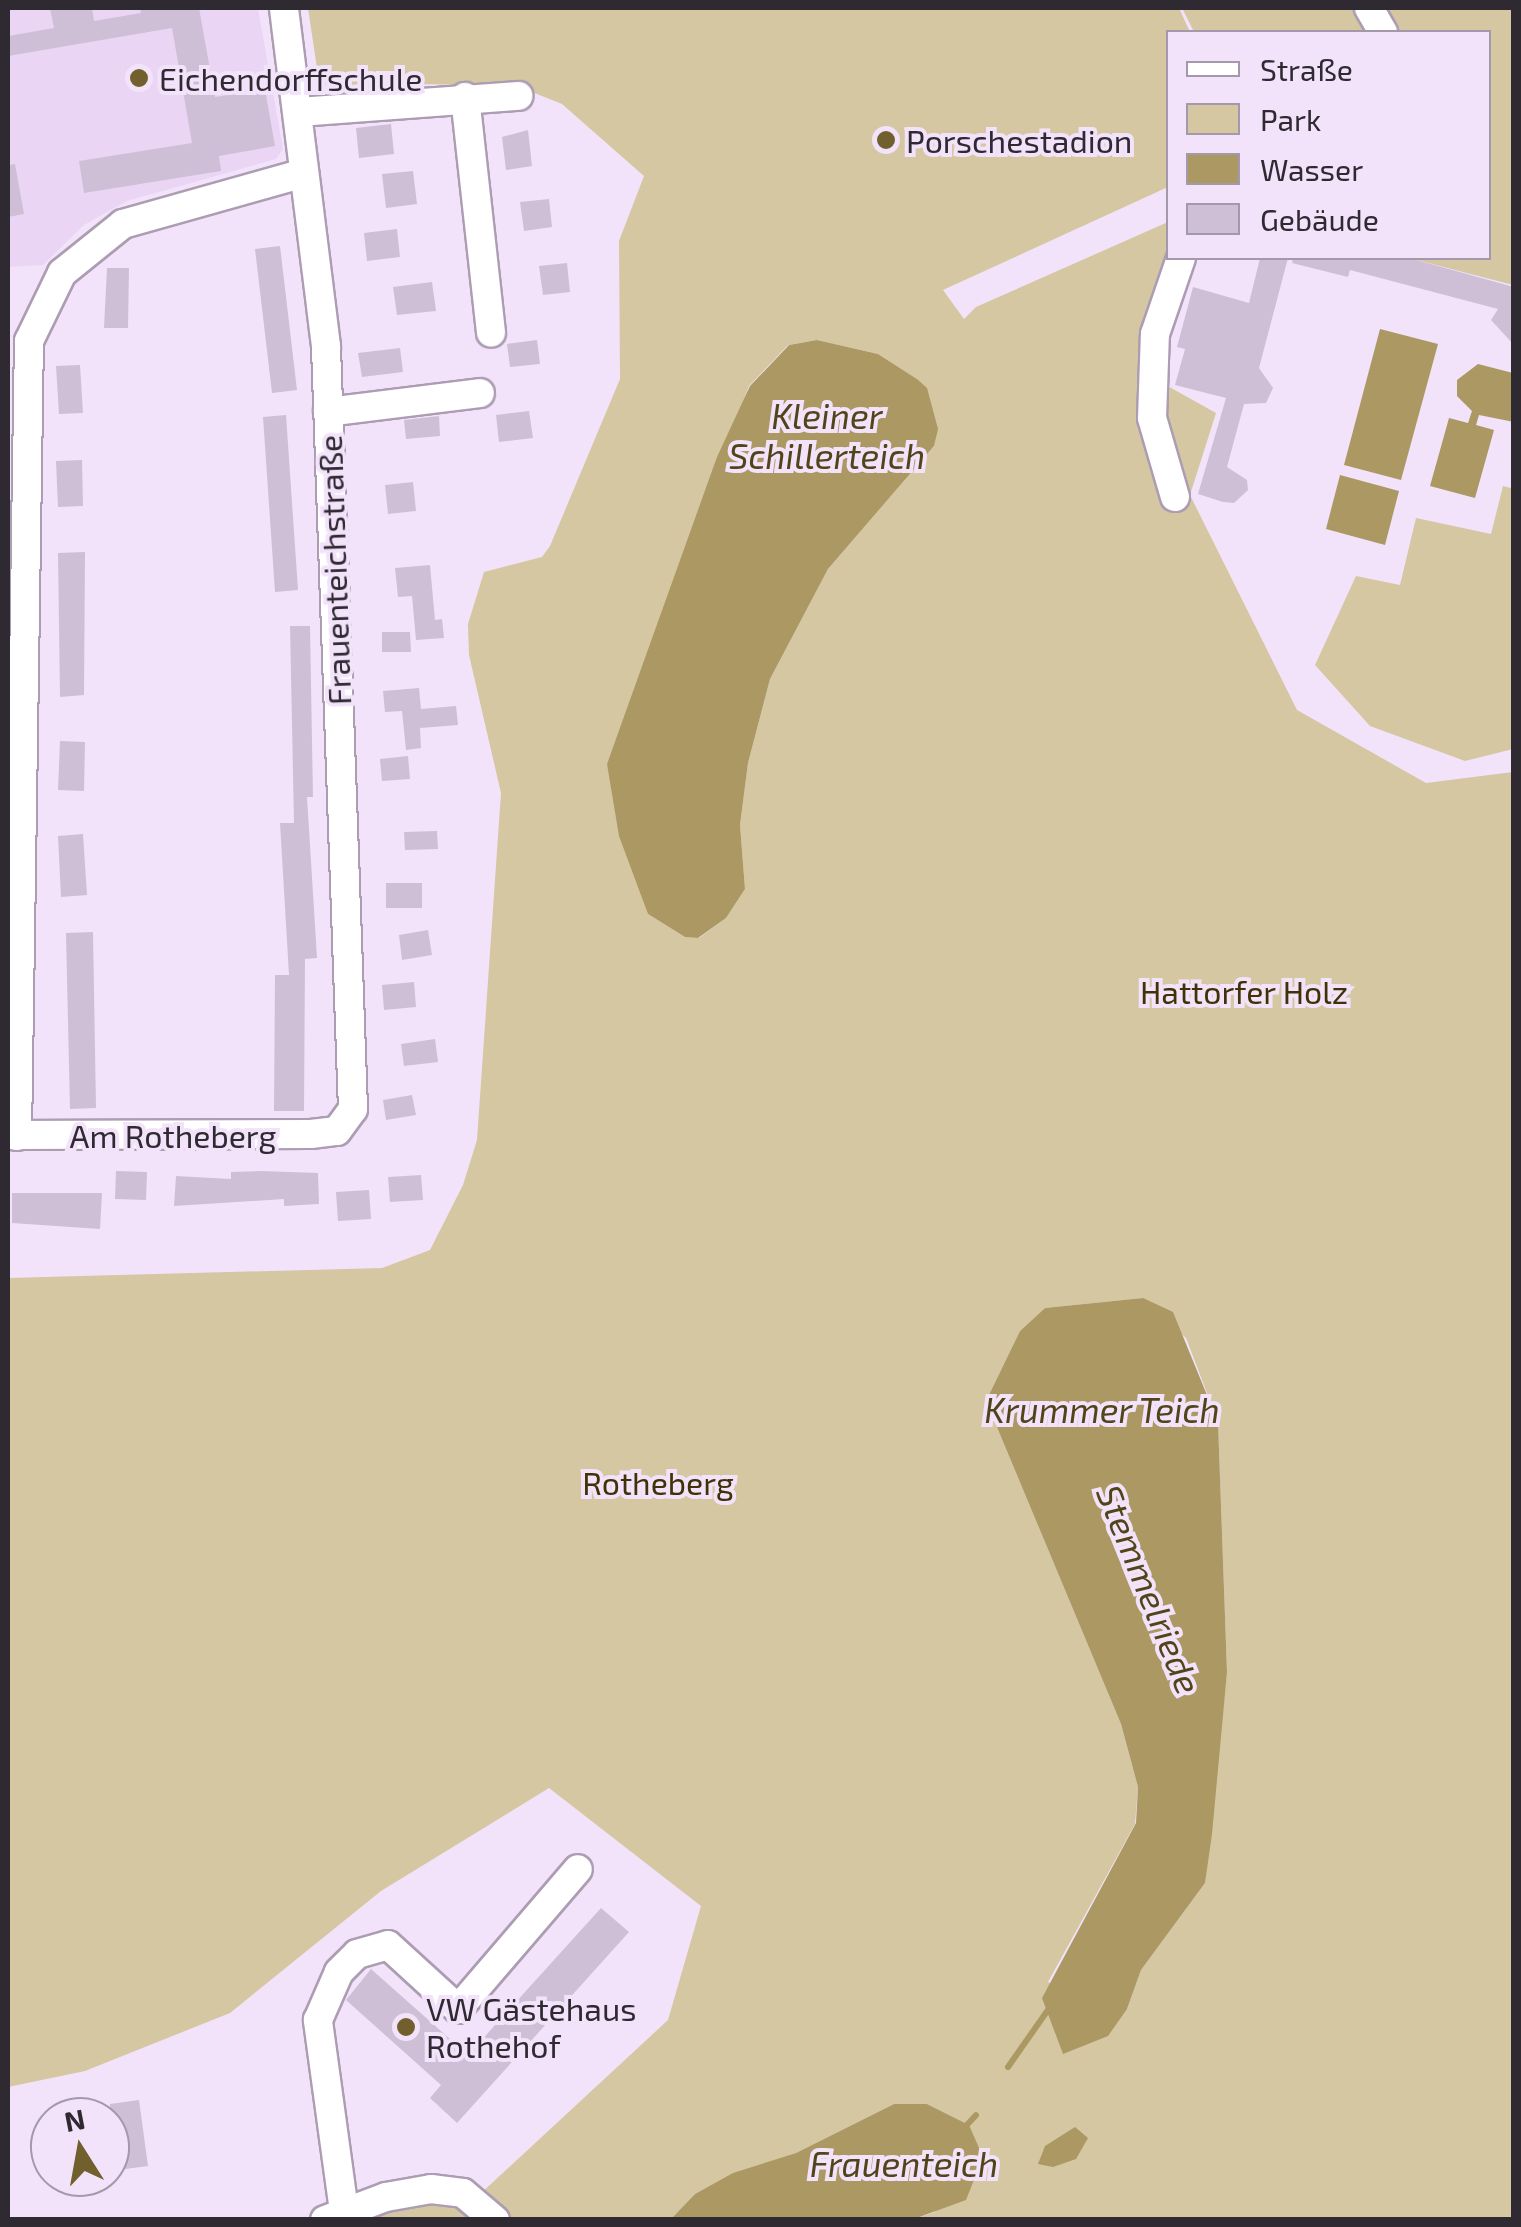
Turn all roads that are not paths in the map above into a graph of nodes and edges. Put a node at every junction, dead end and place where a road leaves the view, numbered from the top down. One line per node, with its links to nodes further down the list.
1 (284, 8): 6 (street, Frauenteichstraße)
2 (1370, 8): 3 (street)
3 (1382, 30)
4 (518, 96): 5 (street)
5 (466, 97): 6 (street); 9 (street)
6 (299, 112): 7 (street, Frauenteichstraße)
7 (304, 174): 11 (street, Frauenteichstraße); 14 (street)
8 (1180, 260): 12 (street)
9 (491, 333)
10 (480, 393): 11 (street)
11 (328, 412): 13 (street, Frauenteichstraße)
12 (1175, 498)
13 (338, 1131): 14 (street, Am Rotheberg)
14 (12, 1135)
15 (578, 1869): 16 (street)
16 (335, 2216): 17 (street)
17 (495, 2220)

